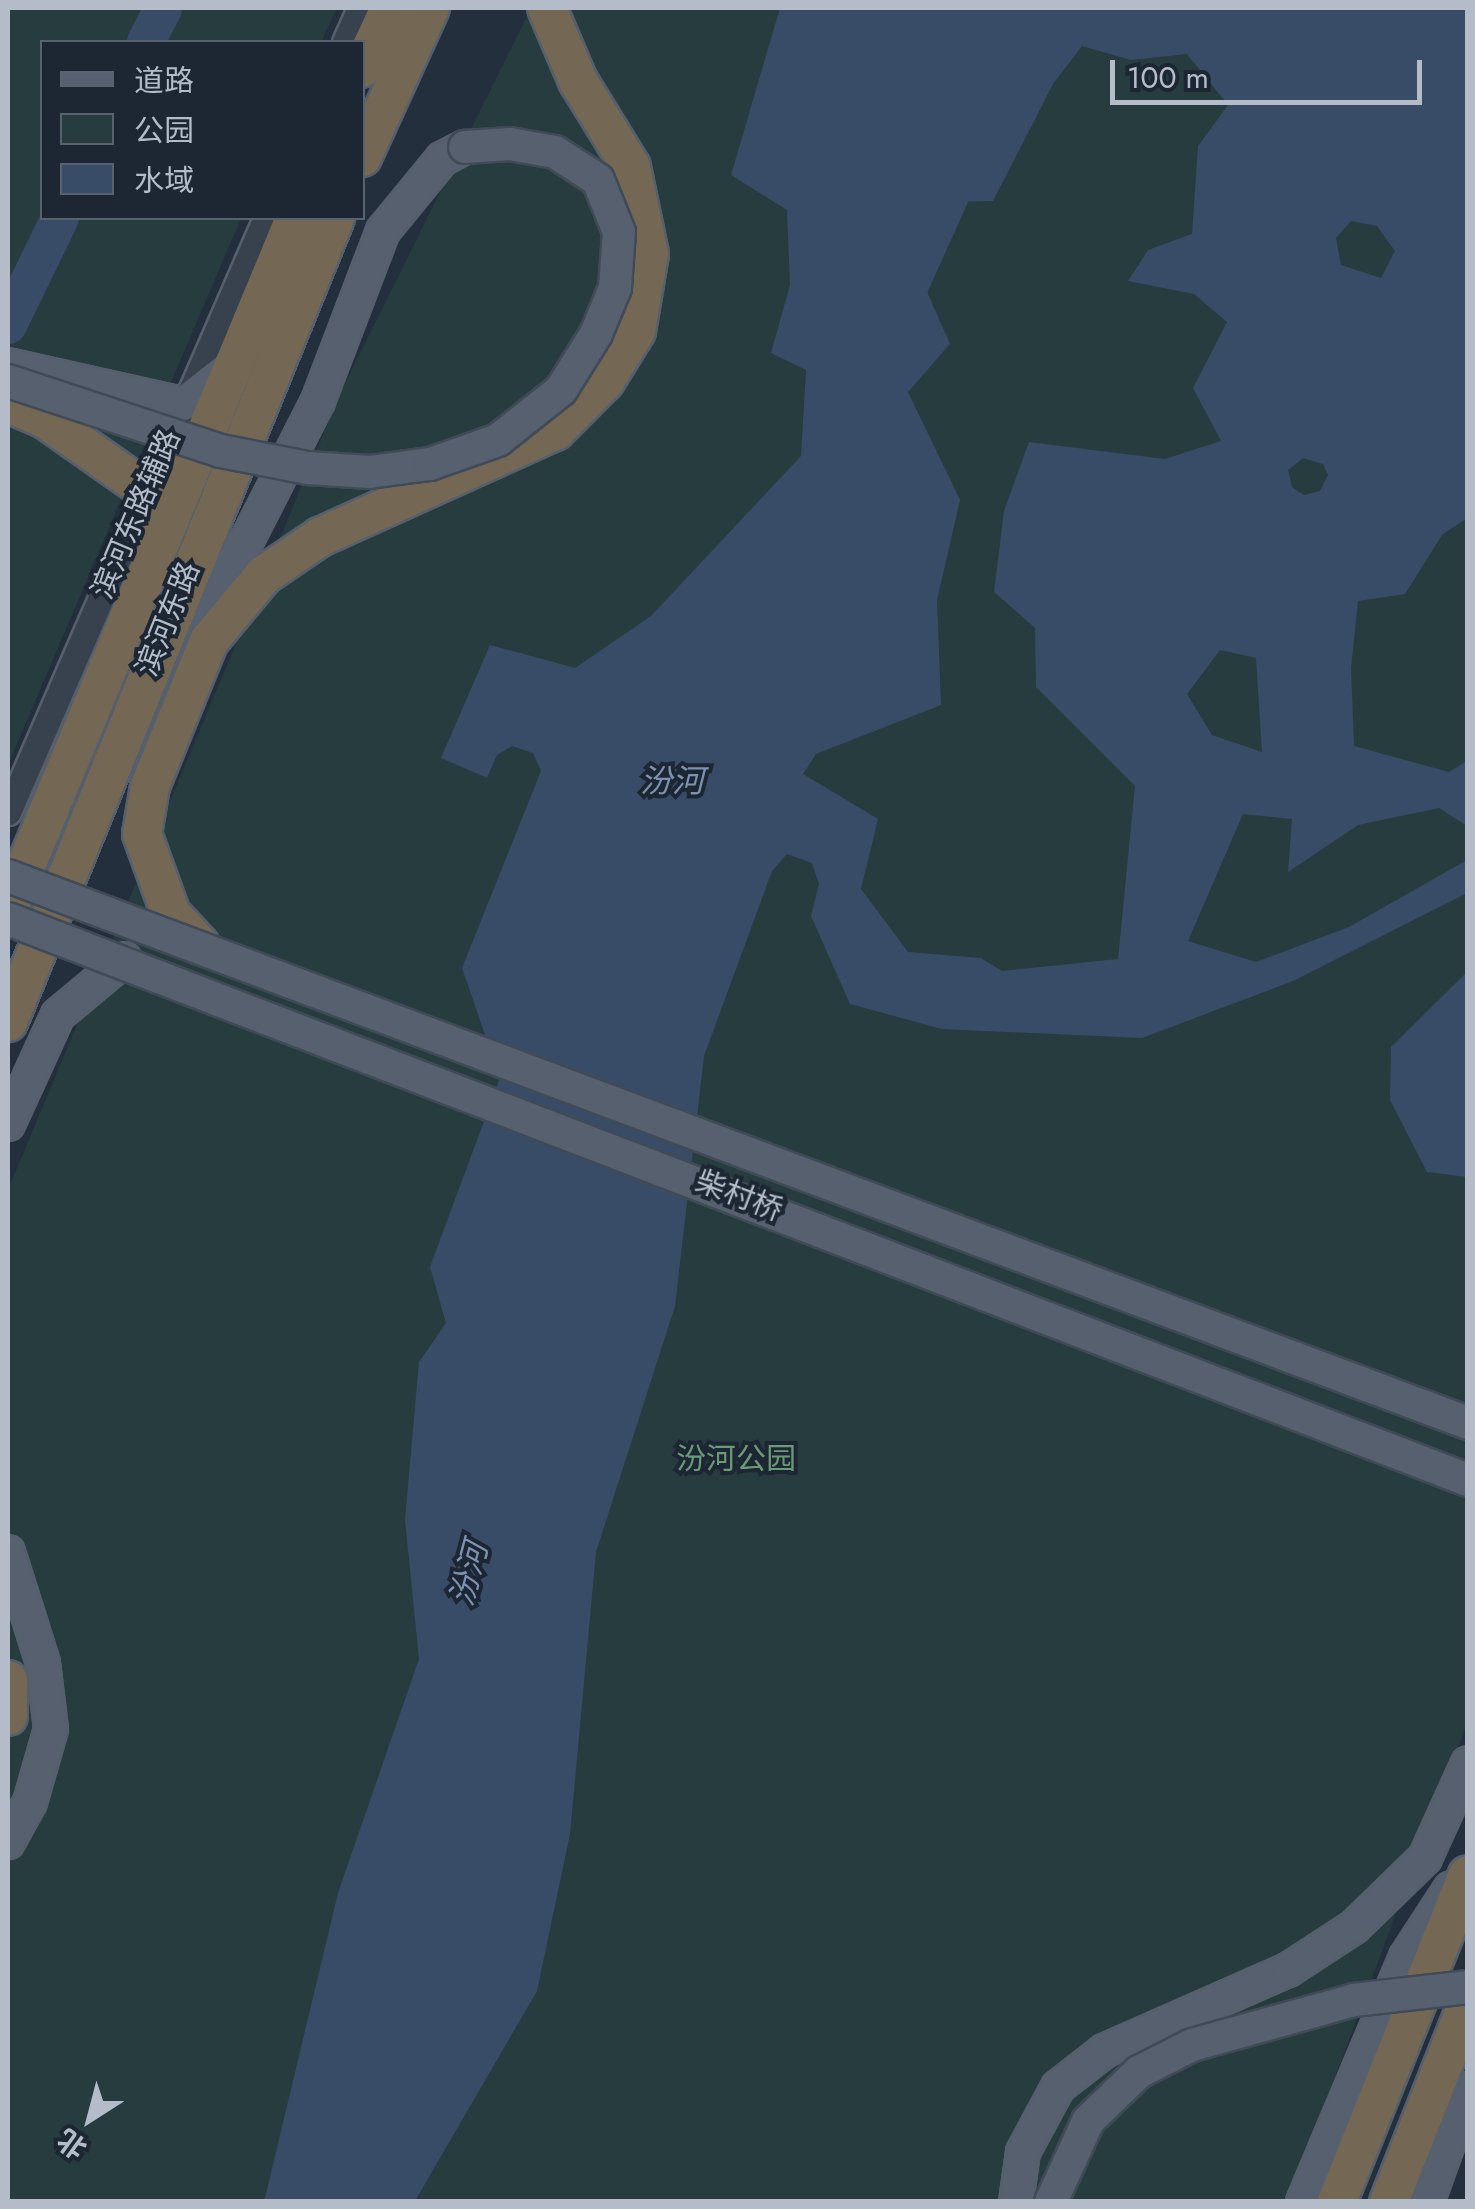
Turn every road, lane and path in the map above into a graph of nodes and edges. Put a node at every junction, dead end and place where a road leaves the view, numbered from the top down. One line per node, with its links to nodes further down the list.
1 (360, 8): 5 (street)
2 (390, 8): 6 (highway)
3 (430, 8): 7 (highway)
4 (548, 8): 23 (highway)
5 (346, 40)
6 (365, 62)
7 (365, 150)
8 (265, 220): 15 (street, 滨河东路辅路)
9 (294, 220): 12 (highway, 滨河东路)
10 (334, 220): 18 (highway, 滨河东路)
11 (8, 366): 15 (main road)
12 (230, 367): 15 (main road); 17 (highway, 滨河东路)
13 (8, 381): 18 (main road, bridge)
14 (8, 402): 16 (highway)
15 (183, 404): 16 (street, 滨河东路辅路)
16 (146, 490): 17 (highway); 19 (street, 滨河东路辅路)
17 (163, 532): 21 (highway, 滨河东路)
18 (160, 641): 25 (highway, 滨河东路)
19 (8, 812)
20 (8, 876): 23 (main road, 柴村桥, bridge)
21 (8, 909)
22 (8, 919): 24 (main road, 柴村桥, bridge)
23 (200, 945): 27 (main road, 柴村桥, bridge)
24 (125, 958): 26 (main road); 28 (main road, 柴村桥, bridge)
25 (8, 1022)
26 (8, 1124)
27 (1468, 1423)
28 (1468, 1480)
29 (8, 1552): 33 (main road)
30 (8, 1680): 31 (highway)
31 (8, 1716)
32 (1468, 1763): 39 (main road)
33 (8, 1842)
34 (1468, 1863): 41 (main road)
35 (1468, 1875): 42 (highway)
36 (1468, 1987): 40 (main road, bridge)
37 (1468, 2002): 43 (highway)
38 (1468, 2089): 44 (main road)
39 (1016, 2202)
40 (1051, 2202)
41 (1303, 2202)
42 (1337, 2202)
43 (1389, 2202)
44 (1427, 2202)

